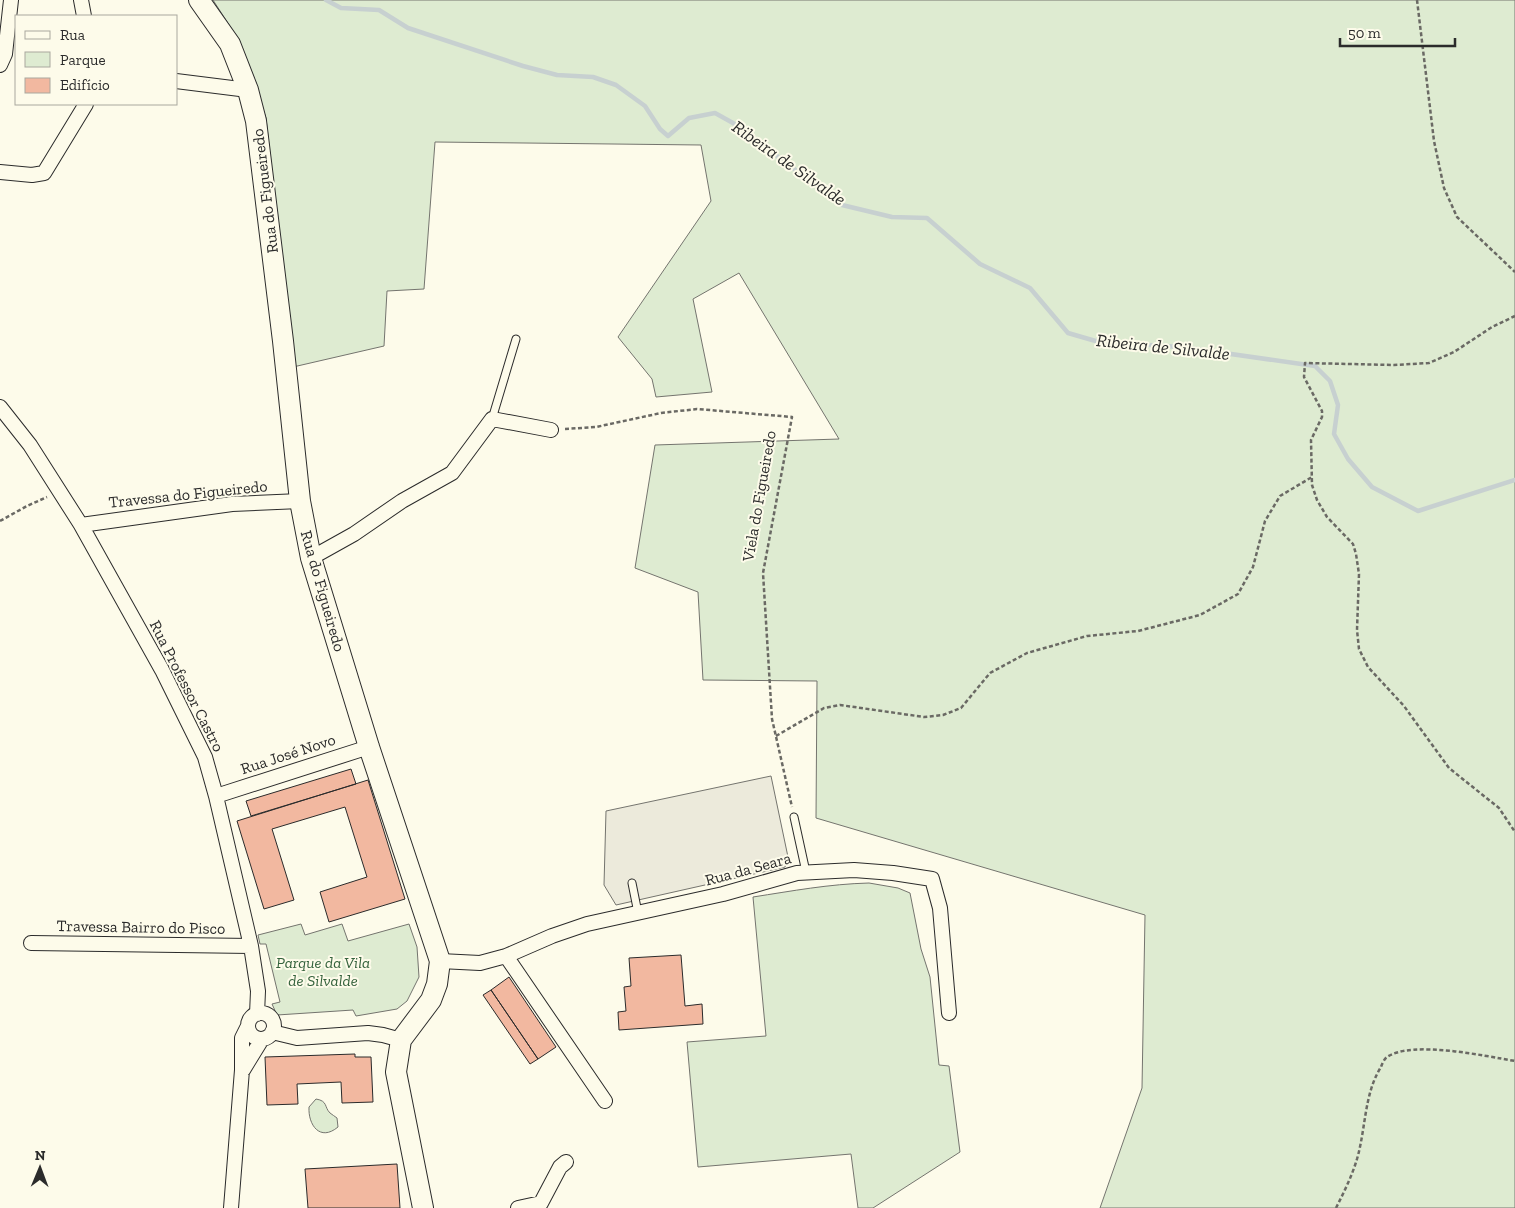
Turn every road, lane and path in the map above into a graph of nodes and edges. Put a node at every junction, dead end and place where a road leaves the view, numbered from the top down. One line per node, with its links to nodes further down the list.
1 (11, 0): 6 (street)
2 (81, 0): 5 (street)
3 (199, 0): 8 (main road, Rua do Figueiredo)
4 (1417, 0): 11 (path)
5 (84, 15)
6 (0, 65)
7 (178, 82): 8 (street)
8 (248, 90): 19 (main road, Rua do Figueiredo)
9 (85, 105): 10 (street)
10 (0, 172)
11 (1515, 272)
12 (1515, 316): 17 (path)
13 (516, 339): 15 (lane)
14 (0, 408): 18 (street, Rua Professor Castro)
15 (492, 419): 16 (street); 22 (street)
16 (551, 430): 23 (path, Viela do Figueiredo)
17 (1312, 477): 23 (path); 27 (path)
18 (60, 492): 20 (path); 21 (street, Rua Professor Castro)
19 (300, 501): 21 (street, Travessa do Figueiredo); 22 (main road, Rua do Figueiredo)
20 (0, 521)
21 (81, 525): 25 (street, Rua Professor Castro)
22 (311, 558): 24 (main road, Rua do Figueiredo)
23 (776, 736): 26 (path, Viela do Figueiredo)
24 (370, 747): 25 (street, Rua José Novo); 36 (main road, Rua do Figueiredo)
25 (216, 796): 34 (street, Rua Professor Castro)
26 (794, 817): 30 (lane)
27 (1510, 824): 28 (path); 29 (path)
28 (1515, 828)
29 (1515, 832)
30 (806, 872): 32 (street, Rua da Seara); 37 (street, Rua da Seara)
31 (632, 883): 32 (lane)
32 (638, 913): 35 (street, Rua da Seara)
33 (31, 943): 34 (street, Travessa Bairro do Pisco)
34 (251, 946): 38 (street, Rua Professor Castro)
35 (506, 956): 36 (street, Rua da Seara); 44 (street)
36 (440, 962): 41 (main road, Rua do Figueiredo)
37 (949, 1013)
38 (257, 1014): 39 (street); 40 (street)
39 (248, 1026): 40 (street); 43 (street)
40 (267, 1036): 41 (street); 43 (street)
41 (401, 1040): 48 (main road)
42 (1515, 1061): 50 (path)
43 (242, 1070): 47 (street)
44 (605, 1101)
45 (566, 1162): 46 (street)
46 (542, 1205): 49 (street)
47 (231, 1208)
48 (423, 1208)
49 (518, 1208)
50 (1336, 1208)

